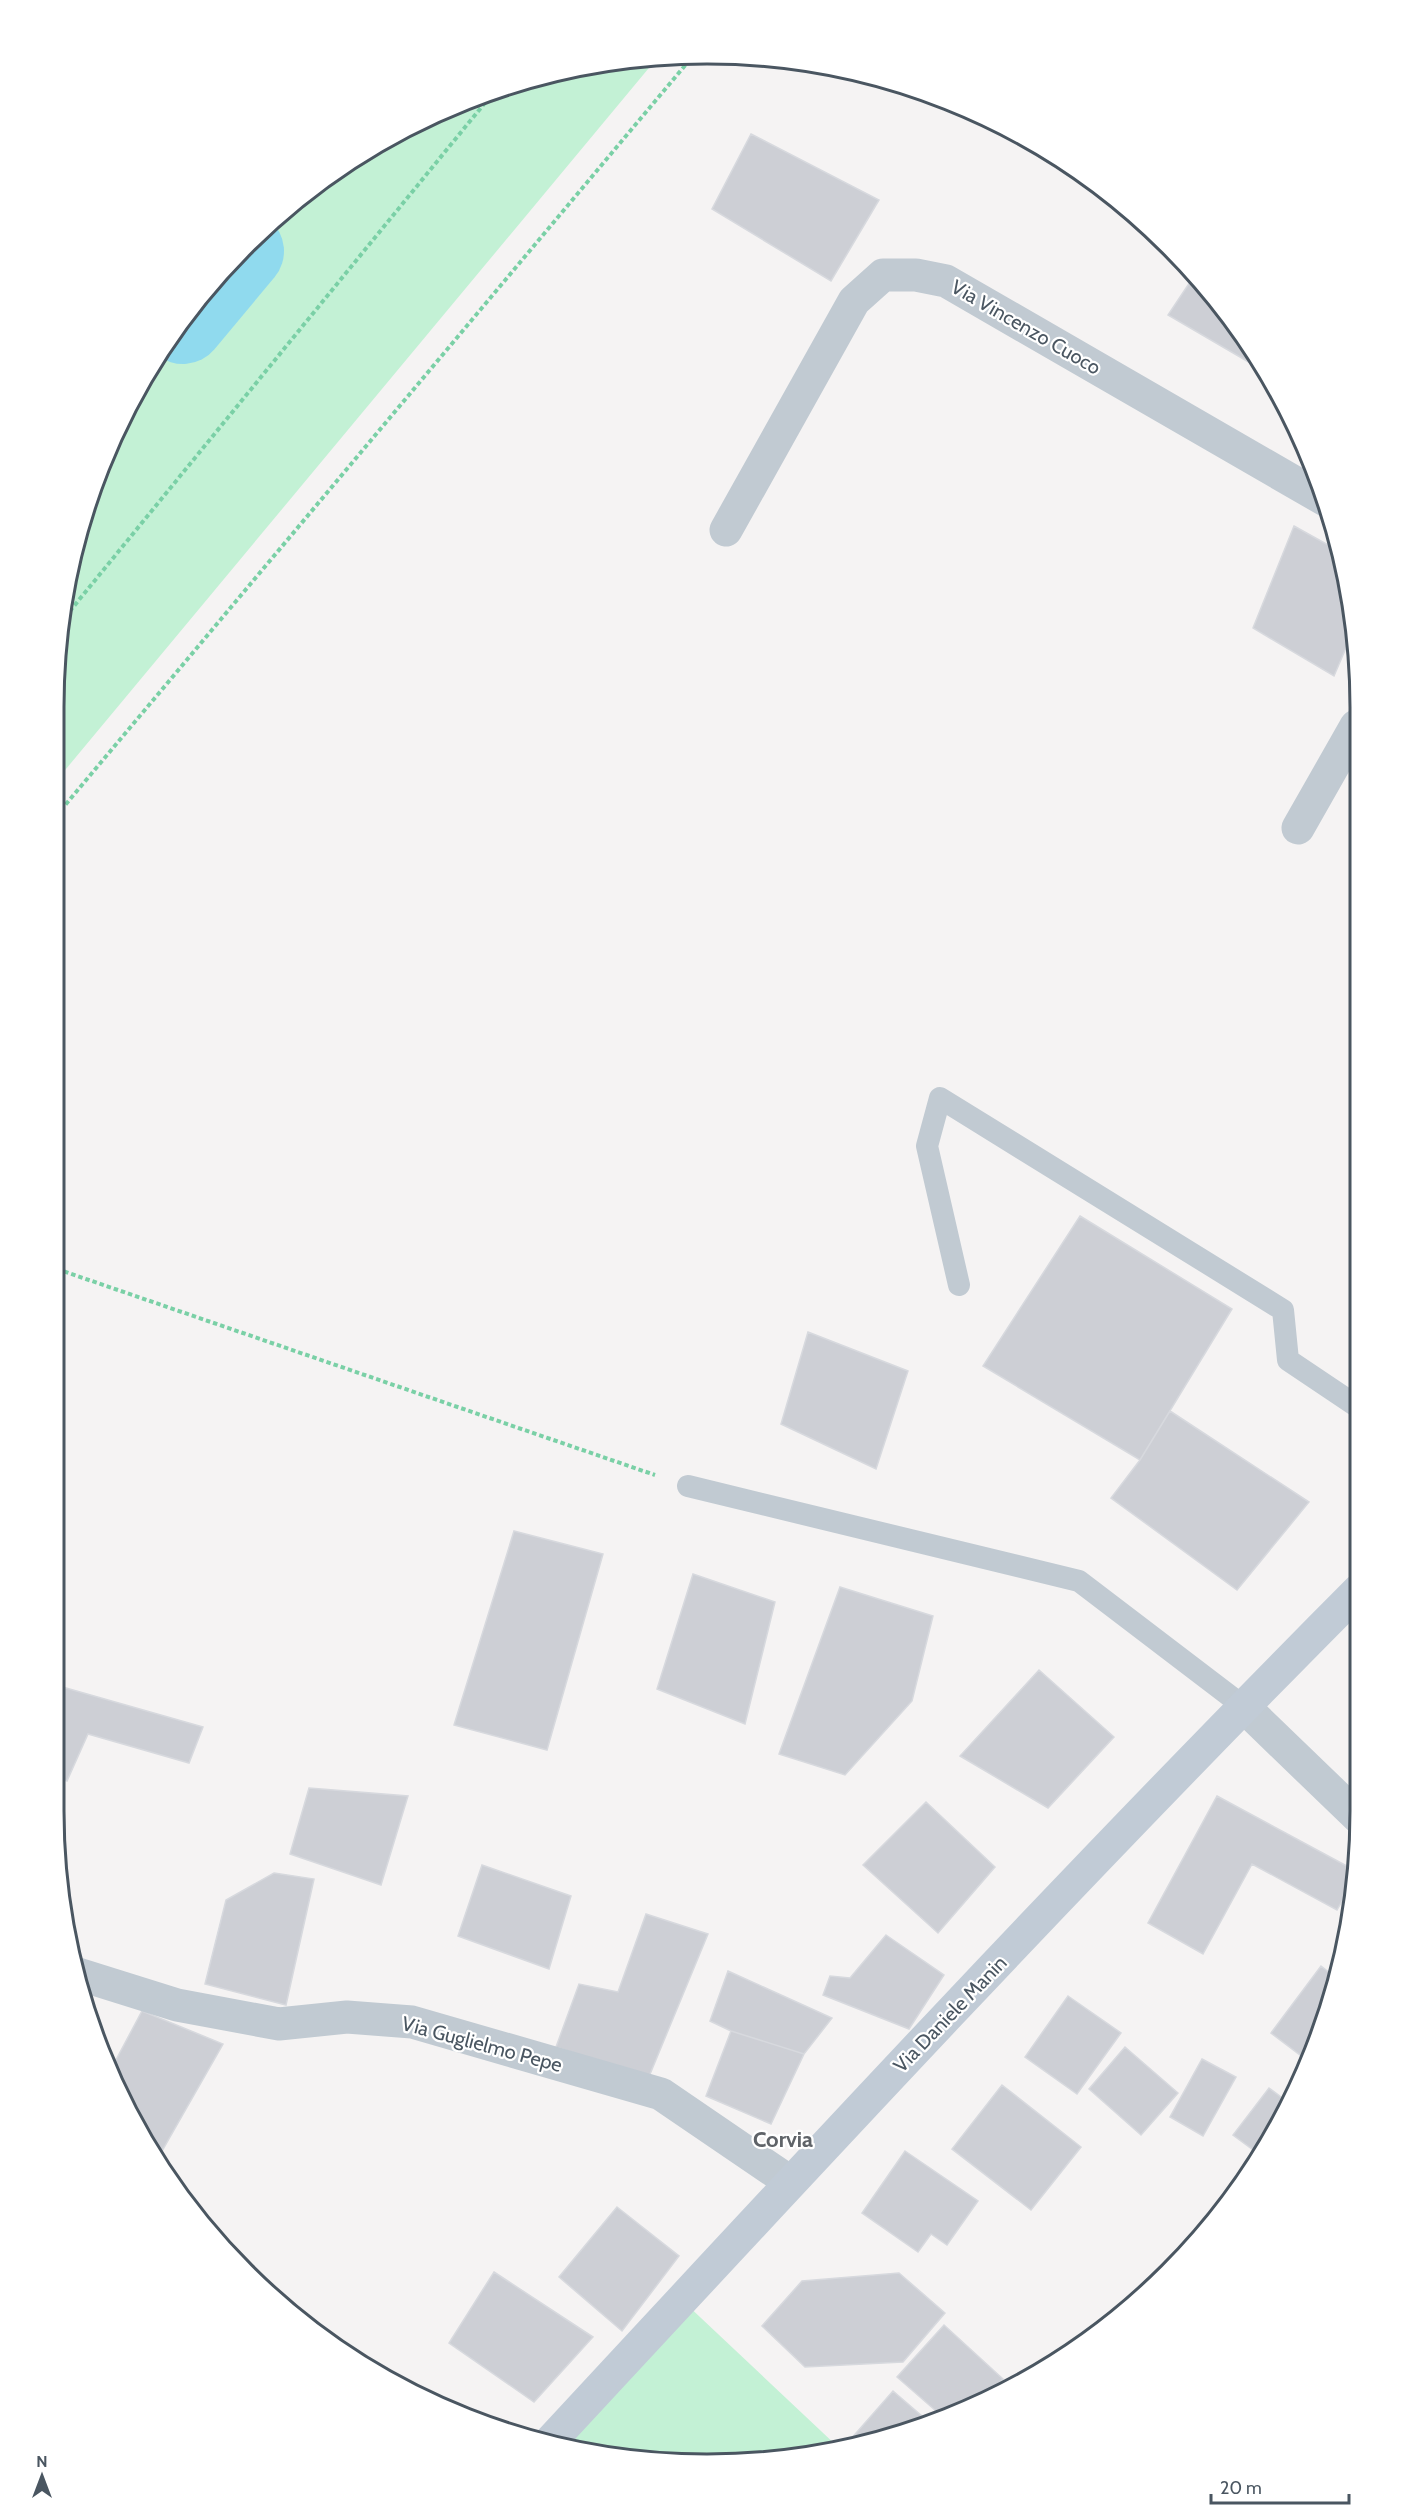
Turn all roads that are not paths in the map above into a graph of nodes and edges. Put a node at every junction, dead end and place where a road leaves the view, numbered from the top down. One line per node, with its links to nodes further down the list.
1 (1313, 493): 2 (street, Via Vincenzo Cuoco)
2 (726, 530)
3 (1350, 737): 4 (street)
4 (1298, 828)
5 (959, 1285): 6 (lane)
6 (1350, 1402)
7 (688, 1486): 9 (lane)
8 (1350, 1599): 9 (street, Via Daniele Manin)
9 (1243, 1706): 10 (street); 12 (street, Via Daniele Manin)
10 (1350, 1809)
11 (86, 1976): 12 (street, Via Guglielmo Pepe)
12 (790, 2182): 13 (street, Via Daniele Manin)
13 (556, 2435)

